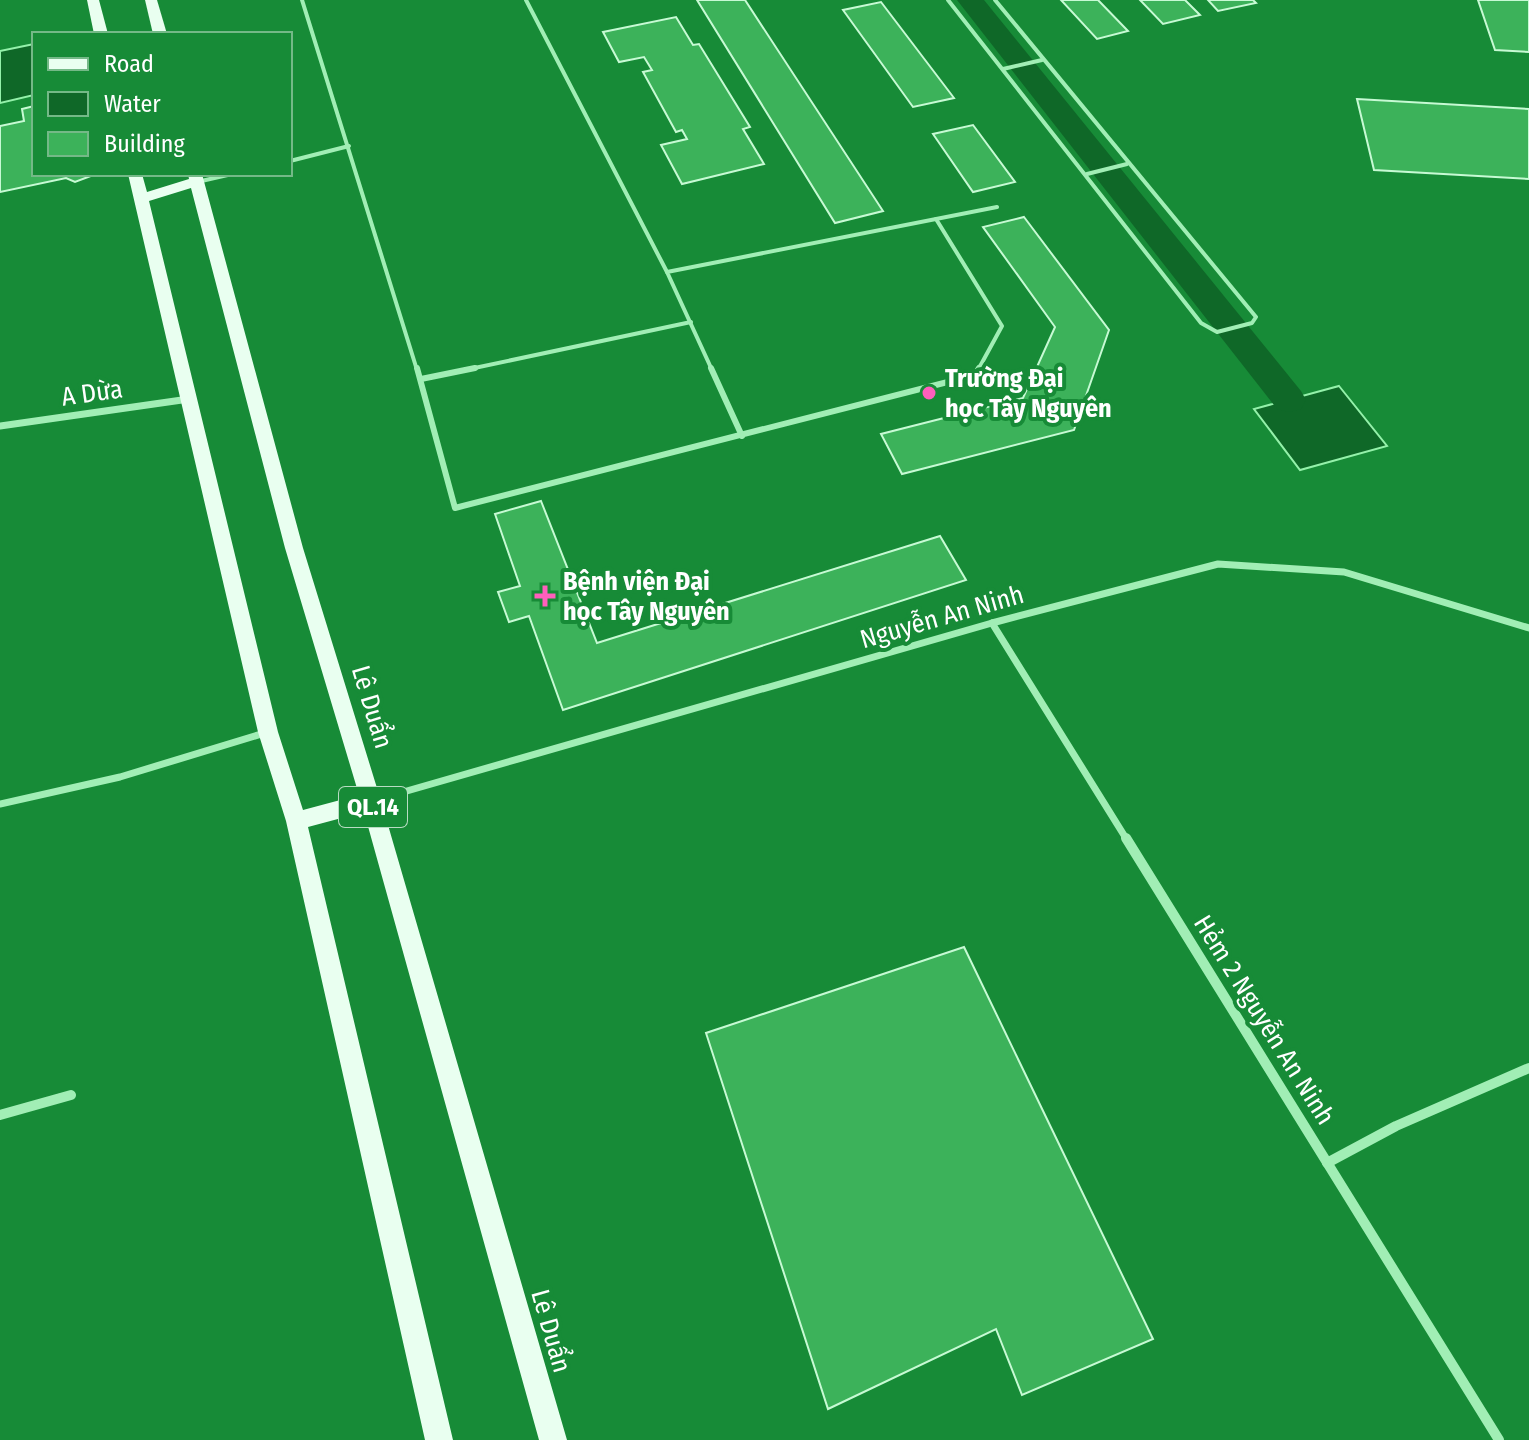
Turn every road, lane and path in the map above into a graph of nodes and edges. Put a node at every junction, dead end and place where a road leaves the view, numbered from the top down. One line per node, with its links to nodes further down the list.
1 (93, 0): 7 (main road)
2 (151, 0): 8 (main road)
3 (302, 0): 11 (lane)
4 (526, 0): 20 (lane)
5 (948, 0): 10 (lane)
6 (995, 0): 9 (lane)
7 (101, 32)
8 (159, 32)
9 (1039, 61): 10 (lane); 13 (lane)
10 (1003, 69): 14 (lane)
11 (349, 146): 12 (lane); 22 (lane)
12 (292, 160)
13 (1127, 164): 14 (lane); 14 (lane)
14 (1087, 174)
15 (136, 176): 17 (main road)
16 (196, 178): 17 (main road); 29 (main road, Lê Duẩn / QL.14)
17 (141, 198): 23 (main road)
18 (997, 207): 19 (lane)
19 (936, 219): 20 (lane); 25 (lane)
20 (667, 272): 21 (lane)
21 (691, 322): 22 (lane); 25 (lane)
22 (421, 379): 25 (lane)
23 (189, 399): 24 (street, A Dừa); 28 (main road)
24 (0, 426)
25 (742, 436)
26 (992, 623): 27 (street, Nguyễn An Ninh); 29 (street, Nguyễn An Ninh); 35 (street, Hẻm 2 Nguyễn An Ninh)
27 (1529, 628)
28 (268, 732): 30 (street); 31 (main road)
29 (371, 801): 31 (main road); 37 (main road, Lê Duẩn / QL.14)
30 (0, 804)
31 (296, 821): 36 (main road)
32 (1529, 1068): 35 (street)
33 (71, 1095): 34 (street)
34 (0, 1115)
35 (1327, 1163): 38 (street, Hẻm 2 Nguyễn An Ninh)
36 (439, 1440)
37 (553, 1440)
38 (1499, 1440)

